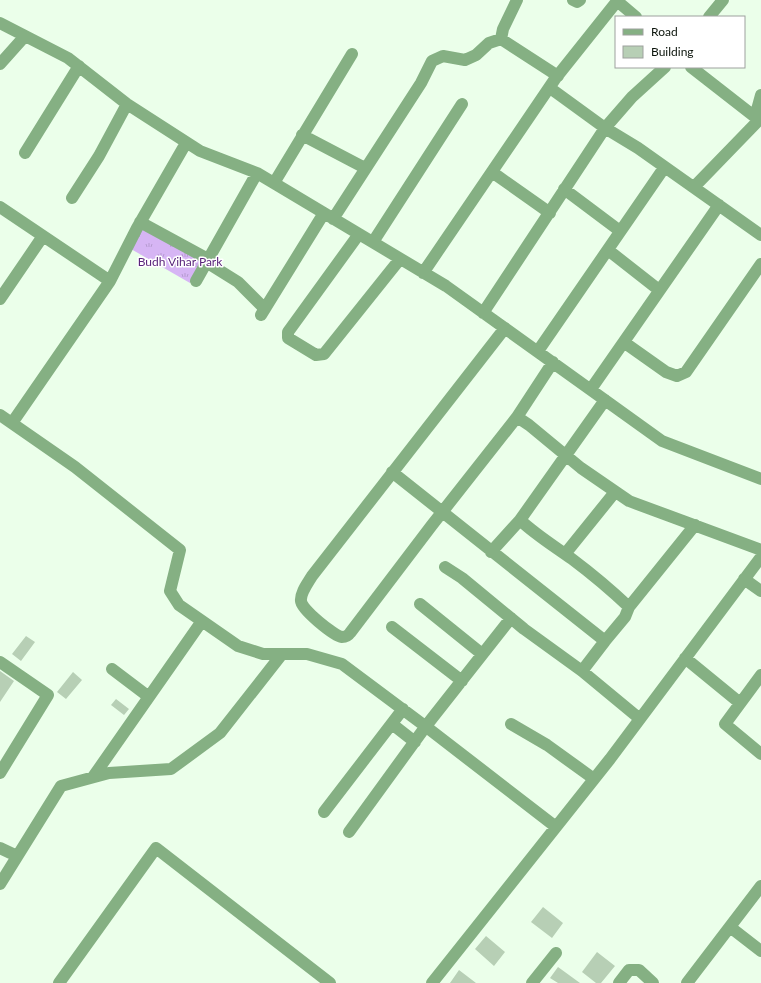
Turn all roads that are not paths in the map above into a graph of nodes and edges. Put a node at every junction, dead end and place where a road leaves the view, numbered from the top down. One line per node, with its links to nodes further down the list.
1 (517, 0): 10 (street)
2 (574, 0): 3 (street)
3 (580, 0)
4 (618, 0): 6 (street); 16 (street)
5 (723, 0): 7 (street)
6 (635, 16)
7 (710, 16)
8 (0, 23): 9 (street)
9 (25, 36): 12 (street); 13 (street)
10 (501, 38): 16 (street); 26 (street)
11 (352, 54): 23 (street)
12 (0, 64)
13 (79, 66): 19 (street); 25 (street)
14 (664, 68): 22 (street)
15 (692, 68): 21 (street)
16 (558, 76): 17 (street)
17 (550, 88): 22 (street); 28 (street)
18 (761, 95): 21 (street)
19 (127, 104): 24 (street); 33 (street)
20 (462, 104): 43 (street)
21 (758, 120): 31 (street)
22 (605, 128): 27 (street); 32 (street)
23 (302, 135): 26 (street); 30 (street)
24 (186, 143): 29 (street); 38 (street)
25 (25, 153)
26 (365, 168): 37 (street)
27 (664, 168): 31 (street); 39 (street)
28 (492, 172): 36 (street); 48 (street)
29 (257, 173): 30 (street); 46 (street)
30 (274, 183): 37 (street)
31 (694, 187): 34 (street)
32 (564, 189): 36 (street); 39 (street)
33 (72, 198)
34 (719, 205): 41 (street); 51 (street)
35 (0, 208): 42 (street)
36 (550, 213): 53 (street)
37 (328, 216): 40 (street); 46 (street)
38 (140, 222): 46 (street); 49 (street)
39 (620, 230): 44 (street)
40 (359, 234): 43 (street); 45 (street)
41 (761, 235)
42 (43, 236): 49 (street); 52 (street)
43 (373, 242): 45 (street)
44 (608, 250): 51 (street); 56 (street)
45 (400, 259): 48 (street)
46 (207, 261): 50 (street)
47 (761, 264): 55 (street)
48 (423, 273): 53 (street)
49 (110, 281): 62 (street)
50 (196, 281)
51 (659, 290): 55 (street)
52 (0, 299)
53 (484, 313): 54 (street)
54 (505, 328): 56 (street); 64 (street)
55 (625, 343): 58 (street)
56 (538, 351): 57 (street)
57 (554, 362): 58 (street); 61 (street)
58 (591, 390): 59 (street)
59 (605, 400): 63 (street); 65 (street)
60 (0, 415): 62 (street)
61 (517, 417): 63 (street); 67 (street)
62 (12, 423): 80 (street)
63 (565, 454): 66 (street); 68 (street)
64 (392, 472): 67 (street); 67 (street)
65 (761, 480)
66 (615, 492): 69 (street); 72 (street)
67 (442, 511): 71 (street)
68 (520, 520): 71 (street); 72 (street)
69 (695, 525): 70 (street); 78 (street)
70 (761, 550)
71 (491, 552): 82 (street)
72 (564, 554): 78 (street)
73 (761, 557): 75 (street)
74 (445, 567): 79 (street)
75 (744, 579): 76 (street); 85 (street)
76 (761, 591)
77 (420, 604): 84 (street)
78 (629, 607): 82 (street)
79 (511, 618): 84 (street); 88 (street)
80 (202, 621): 83 (street); 91 (street)
81 (392, 627): 90 (street)
82 (605, 642): 88 (street)
83 (282, 654): 93 (street); 101 (street)
84 (482, 654): 90 (street)
85 (685, 658): 92 (street); 94 (street)
86 (0, 662): 100 (street)
87 (112, 669): 91 (street)
88 (582, 671): 94 (street)
89 (761, 675): 92 (street)
90 (462, 681): 97 (street)
91 (149, 697): 101 (street)
92 (740, 703): 99 (street)
93 (403, 709): 95 (street); 97 (street)
94 (640, 719): 102 (street)
95 (392, 724): 98 (street); 103 (street)
96 (511, 724): 102 (street)
97 (426, 726): 98 (street); 104 (street)
98 (415, 742): 105 (street)
99 (761, 754)
100 (0, 773)
101 (93, 777): 107 (street)
102 (594, 779): 104 (street)
103 (324, 812)
104 (556, 827): 115 (street)
105 (349, 832)
106 (0, 848): 107 (street)
107 (17, 856): 108 (street)
108 (0, 884)
109 (761, 886): 110 (street)
110 (730, 927): 111 (street); 119 (street)
111 (761, 951)
112 (556, 953): 116 (street)
113 (59, 983): 114 (street)
114 (330, 983)
115 (432, 983)
116 (532, 983)
117 (619, 983): 118 (street)
118 (653, 983)
119 (687, 983)

